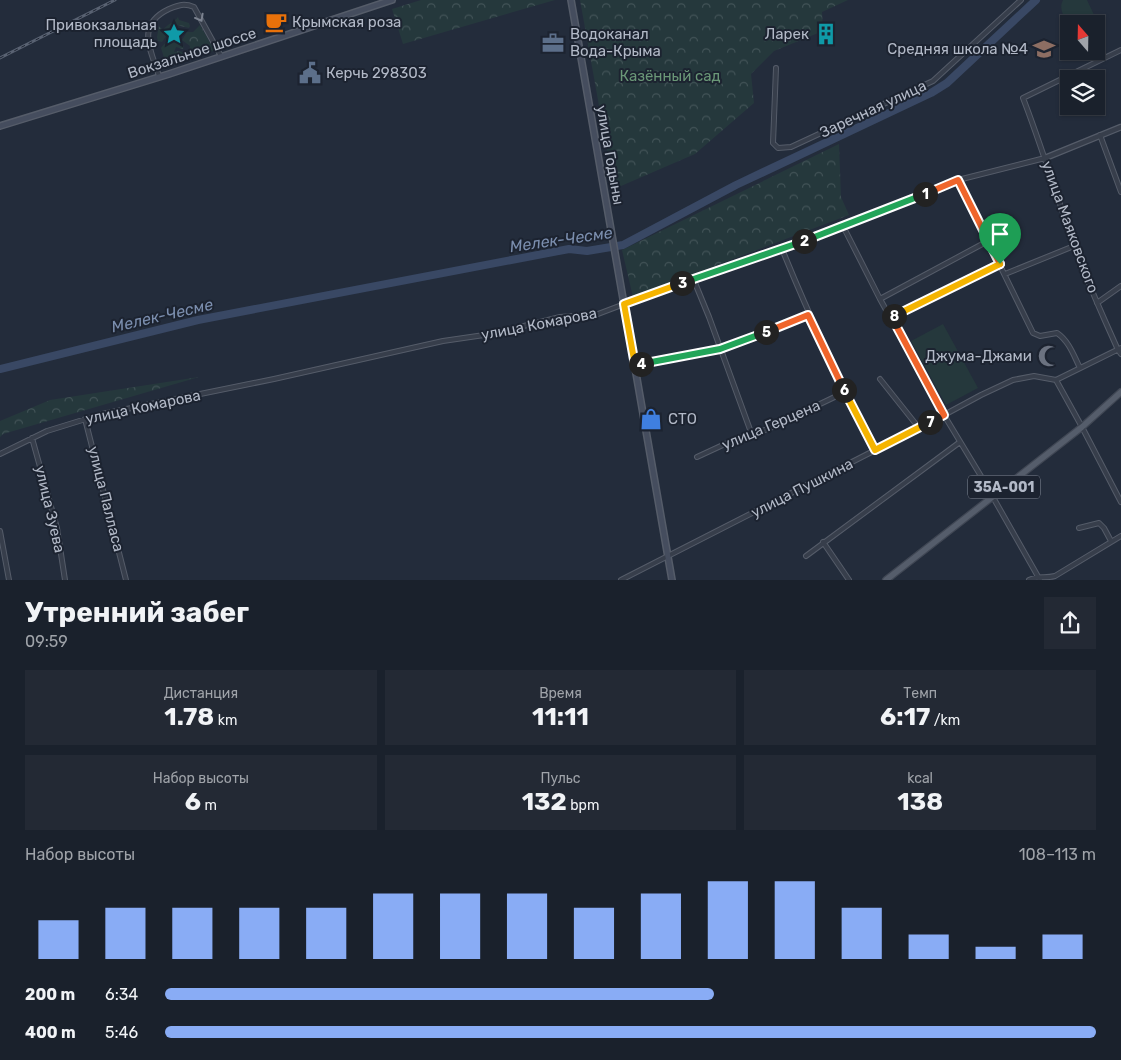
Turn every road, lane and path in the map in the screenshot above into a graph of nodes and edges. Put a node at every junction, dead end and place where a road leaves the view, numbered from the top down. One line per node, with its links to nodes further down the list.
1 (392, 0): 5 (main road, Вокзальное шоссе)
2 (571, 0): 24 (main road, улица Годыны)
3 (1021, 0): 6 (street, Заречная улица)
4 (1121, 50): 11 (street, улица Маяковского)
5 (221, 56): 7 (main road, Вокзальное шоссе); 7 (street, one-way to 5)
6 (776, 68)
7 (160, 76): 8 (main road, Вокзальное шоссе)
8 (0, 126)
9 (1121, 127): 10 (street, улица Комарова)
10 (1100, 135): 11 (street, улица Комарова); 13 (street)
11 (1045, 158): 12 (street, улица Комарова); 16 (street, улица Маяковского)
12 (958, 180): 14 (street, улица Комарова); 15 (street)
13 (1121, 192)
14 (843, 226): 17 (street, улица Комарова); 22 (street)
15 (988, 241): 18 (street); 22 (street)
16 (1074, 246): 19 (street); 23 (street, улица Маяковского)
17 (782, 250): 20 (street, улица Комарова); 25 (street)
18 (1000, 264): 19 (street); 26 (street)
19 (1005, 274): 30 (street)
20 (693, 278): 24 (street, улица Комарова); 27 (street)
21 (1121, 286): 23 (street)
22 (880, 299): 26 (street)
23 (1098, 303): 28 (street, улица Маяковского)
24 (624, 304): 29 (main road, улица Годыны); 36 (street, улица Комарова)
25 (808, 315): 27 (street); 33 (street)
26 (892, 318): 35 (street)
27 (720, 349): 29 (street); 39 (street)
28 (1120, 351): 30 (street)
29 (635, 365): 53 (main road, улица Годыны)
30 (1080, 368): 32 (street)
31 (880, 379): 37 (street)
32 (1056, 380): 35 (street, улица Пушкина); 38 (street)
33 (845, 392): 39 (street, улица Герцена); 42 (street)
34 (1121, 394): 38 (main road, 35А-001)
35 (944, 415): 37 (street, улица Пушкина); 41 (street)
36 (85, 419): 40 (street, улица Комарова); 57 (street, улица Палласа)
37 (919, 428): 42 (street, улица Пушкина)
38 (1083, 428): 45 (main road, 35А-001); 46 (street)
39 (752, 435): 44 (street, улица Герцена)
40 (32, 438): 43 (street, улица Комарова); 56 (street, улица Зуева)
41 (960, 442): 45 (street); 51 (street)
42 (875, 450): 53 (street, улица Пушкина)
43 (0, 454)
44 (697, 457)
45 (993, 498): 54 (street); 61 (main road, 35А-001); 62 (main road, 35А-001)
46 (1121, 502)
47 (1079, 528): 50 (street)
48 (0, 531): 55 (street)
49 (1121, 536): 50 (street)
50 (1111, 541): 54 (street)
51 (823, 542): 52 (street); 60 (street)
52 (806, 556)
53 (668, 557): 58 (street, улица Пушкина); 59 (main road, улица Годыны)
54 (1038, 578): 63 (street)
55 (9, 580)
56 (65, 580)
57 (126, 580)
58 (622, 580)
59 (672, 580)
60 (849, 580)
61 (886, 580)
62 (890, 580)
63 (1029, 580)

